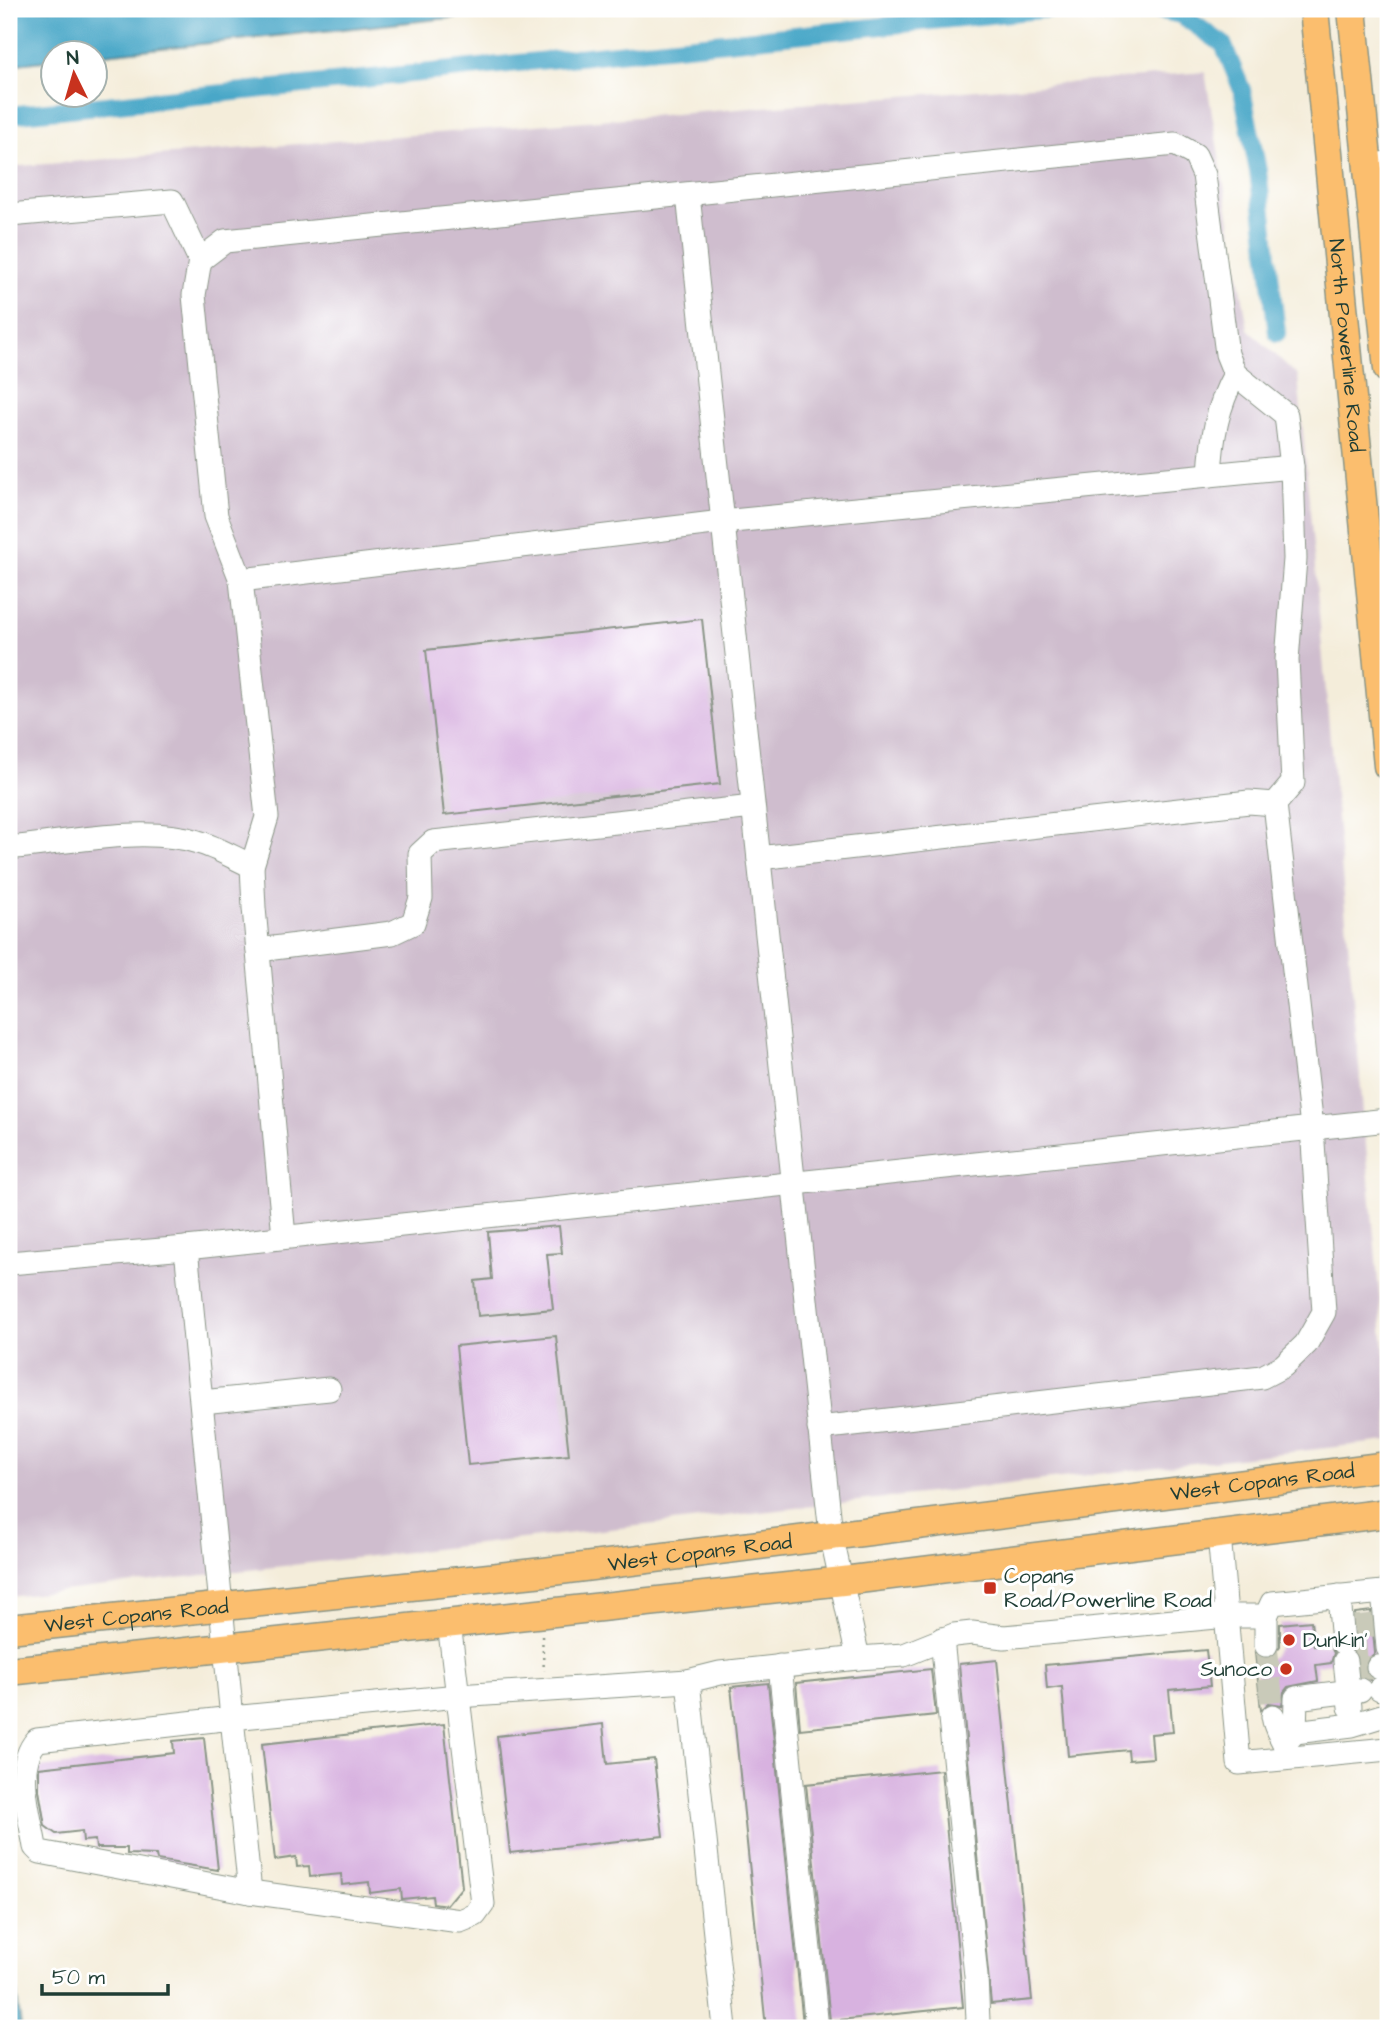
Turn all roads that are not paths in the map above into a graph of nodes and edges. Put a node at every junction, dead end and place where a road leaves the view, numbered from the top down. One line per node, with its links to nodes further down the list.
1 (1314, 9): 3 (main road, North Powerline Road)
2 (1352, 9): 4 (main road, North Powerline Road)
3 (1322, 89): 4 (main road); 5 (main road, North Powerline Road)
4 (1378, 165): 8 (main road, North Powerline Road)
5 (1331, 169): 8 (main road); 17 (main road, North Powerline Road)
6 (688, 195): 9 (lane); 12 (lane); 15 (lane)
7 (9, 215): 9 (lane)
8 (1375, 246): 10 (main road, North Powerline Road)
9 (200, 260): 16 (lane)
10 (1385, 303): 11 (main road, North Powerline Road)
11 (1388, 369)
12 (1235, 374): 13 (lane); 14 (lane)
13 (1292, 467): 14 (lane); 19 (lane)
14 (1210, 475): 15 (lane)
15 (722, 522): 16 (lane); 20 (lane)
16 (241, 580): 23 (lane)
17 (1386, 707): 18 (main road, North Powerline Road)
18 (1388, 766)
19 (1275, 804): 22 (lane); 26 (lane)
20 (753, 807): 22 (lane); 24 (lane)
21 (9, 848): 23 (lane)
22 (759, 858): 27 (lane)
23 (252, 866): 24 (lane)
24 (258, 950): 28 (lane)
25 (1388, 1120): 26 (lane)
26 (1312, 1128): 27 (lane); 33 (lane)
27 (794, 1183): 28 (lane); 33 (lane)
28 (284, 1237): 29 (lane)
29 (186, 1248): 30 (lane); 32 (lane)
30 (9, 1263)
31 (329, 1389): 32 (lane)
32 (202, 1402): 40 (lane)
33 (819, 1428): 36 (lane)
34 (1388, 1466): 36 (main road, West Copans Road)
35 (1388, 1514): 37 (main road, West Copans Road)
36 (831, 1534): 38 (lane); 40 (main road, West Copans Road)
37 (1219, 1535): 38 (main road, West Copans Road); 41 (lane)
38 (843, 1581): 43 (main road, West Copans Road); 48 (lane)
39 (1339, 1596): 42 (lane); 49 (lane); 49 (lane)
40 (223, 1608): 44 (main road, West Copans Road); 47 (lane)
41 (1227, 1616): 42 (lane); 45 (lane); 58 (lane)
42 (1266, 1616): 46 (lane)
43 (449, 1623): 47 (main road, West Copans Road); 53 (lane)
44 (9, 1629)
45 (942, 1639): 48 (lane); 64 (lane)
46 (1266, 1645)
47 (226, 1647): 51 (main road, West Copans Road); 56 (lane)
48 (858, 1658): 50 (lane)
49 (1367, 1658): 57 (lane); 58 (lane)
50 (780, 1666): 52 (lane); 63 (lane)
51 (9, 1671)
52 (688, 1681): 53 (lane); 62 (lane)
53 (458, 1696): 56 (lane); 61 (lane)
54 (1388, 1714): 57 (lane)
55 (1273, 1716): 58 (lane)
56 (232, 1718): 61 (lane); 61 (lane)
57 (1352, 1725): 58 (lane); 60 (lane)
58 (1289, 1744): 60 (lane)
59 (1388, 1749): 60 (lane)
60 (1356, 1752)
61 (250, 1892)
62 (725, 2028)
63 (817, 2028)
64 (975, 2028)

